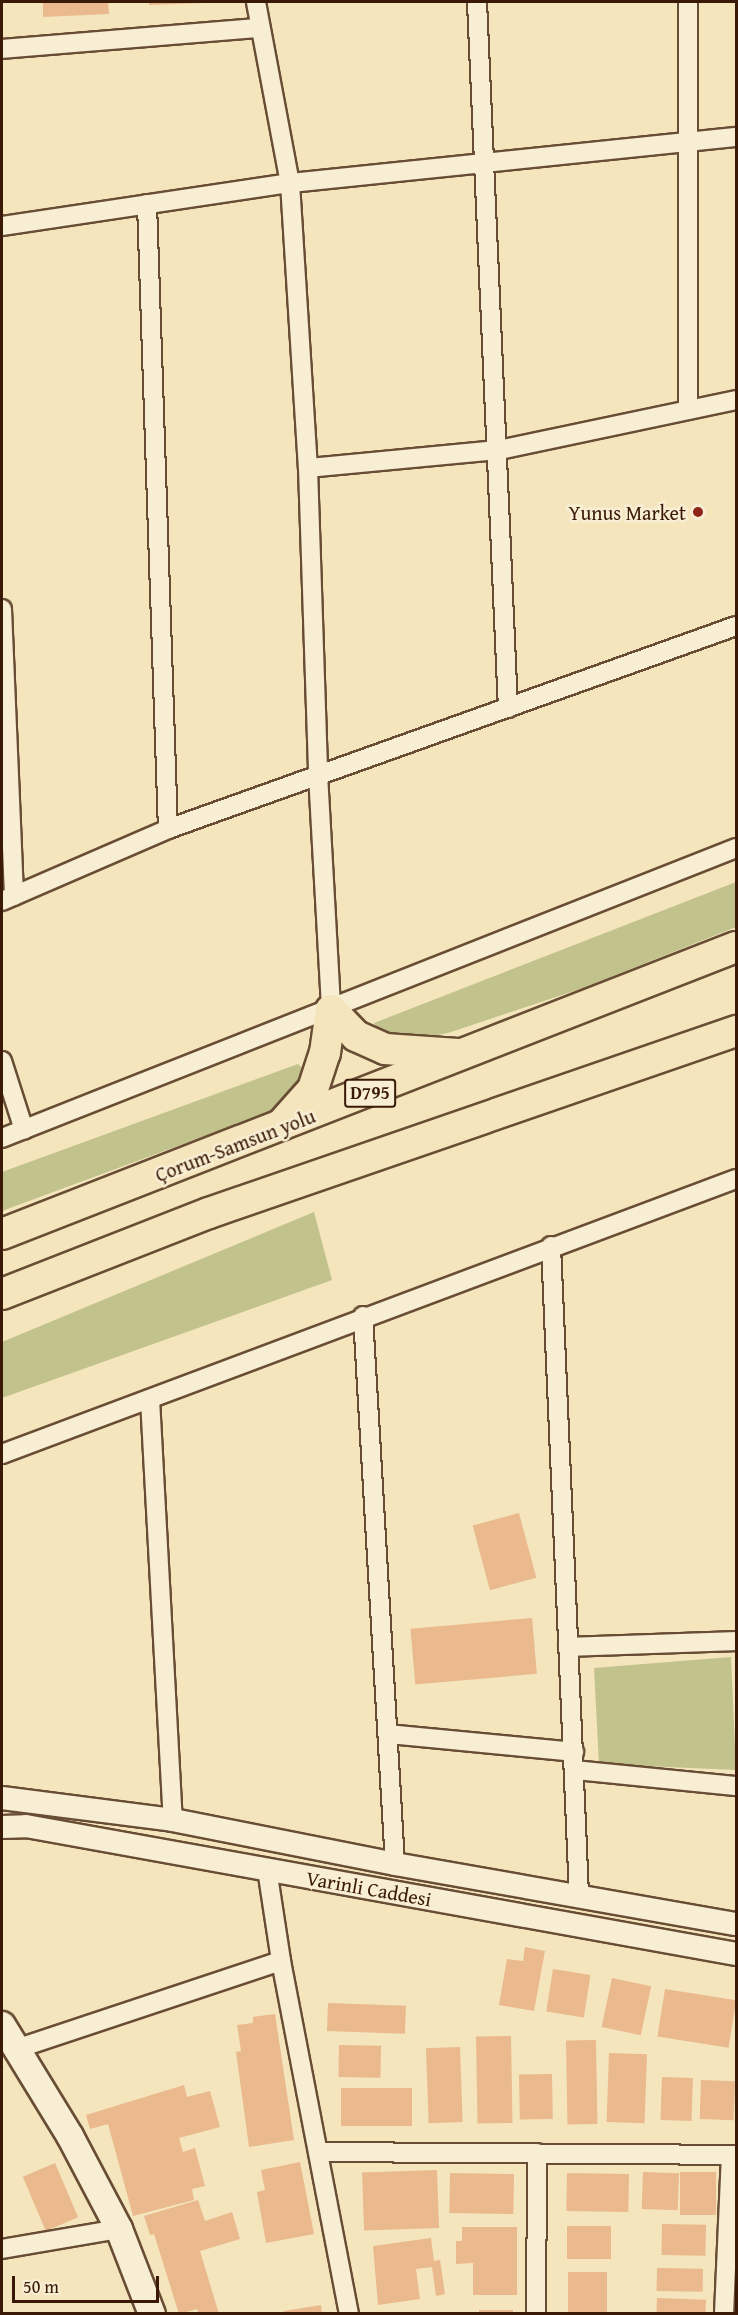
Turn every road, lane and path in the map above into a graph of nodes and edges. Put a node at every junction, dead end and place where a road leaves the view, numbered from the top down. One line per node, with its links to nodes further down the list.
1 (256, 2): 4 (street)
2 (477, 2): 8 (street)
3 (688, 2): 7 (street)
4 (260, 28): 5 (street); 9 (street)
5 (2, 49)
6 (736, 137): 7 (street)
7 (690, 139): 8 (street); 13 (street)
8 (486, 164): 9 (street); 14 (street)
9 (290, 183): 10 (street); 15 (street)
10 (147, 204): 11 (street); 20 (street)
11 (2, 226)
12 (736, 400): 13 (street)
13 (688, 408): 14 (street)
14 (499, 450): 15 (street); 18 (street)
15 (308, 468): 19 (street)
16 (2, 618): 22 (street)
17 (736, 626): 18 (street)
18 (508, 708): 19 (street)
19 (318, 774): 20 (street); 24 (street)
20 (168, 829): 22 (street)
21 (736, 848): 24 (street)
22 (8, 899)
23 (736, 947): 26 (highway, Çorum-Samsun yolu / D795)
24 (331, 1010): 26 (highway); 28 (highway); 29 (street)
25 (736, 1031): 34 (highway)
26 (467, 1055): 28 (highway, Çorum-Samsun yolu / D795)
27 (2, 1061): 29 (street)
28 (279, 1128): 32 (highway, Çorum-Samsun yolu / D795)
29 (24, 1130): 30 (street)
30 (2, 1138)
31 (736, 1179): 33 (street)
32 (2, 1234)
33 (551, 1246): 35 (street); 39 (street)
34 (2, 1294)
35 (363, 1316): 36 (street); 40 (street)
36 (150, 1399): 37 (street); 44 (street)
37 (2, 1454)
38 (736, 1641): 39 (street)
39 (568, 1647): 41 (street)
40 (388, 1734): 41 (street); 46 (street)
41 (574, 1761): 42 (street); 48 (street)
42 (736, 1786)
43 (2, 1798): 44 (street, Varinli Caddesi)
44 (173, 1820): 46 (street, Varinli Caddesi)
45 (2, 1827): 47 (street, Varinli Caddesi)
46 (395, 1864): 48 (street, Varinli Caddesi)
47 (267, 1869): 50 (street, Varinli Caddesi); 51 (street)
48 (579, 1895): 49 (street, Varinli Caddesi)
49 (736, 1924)
50 (736, 1954)
51 (280, 1961): 53 (street); 54 (street)
52 (2, 2025): 53 (main road)
53 (16, 2049): 57 (main road)
54 (321, 2152): 55 (street); 60 (street)
55 (537, 2153): 56 (street); 61 (street)
56 (734, 2156): 62 (street)
57 (119, 2229): 58 (street); 59 (main road)
58 (2, 2248)
59 (152, 2313)
60 (349, 2313)
61 (536, 2313)
62 (724, 2313)

